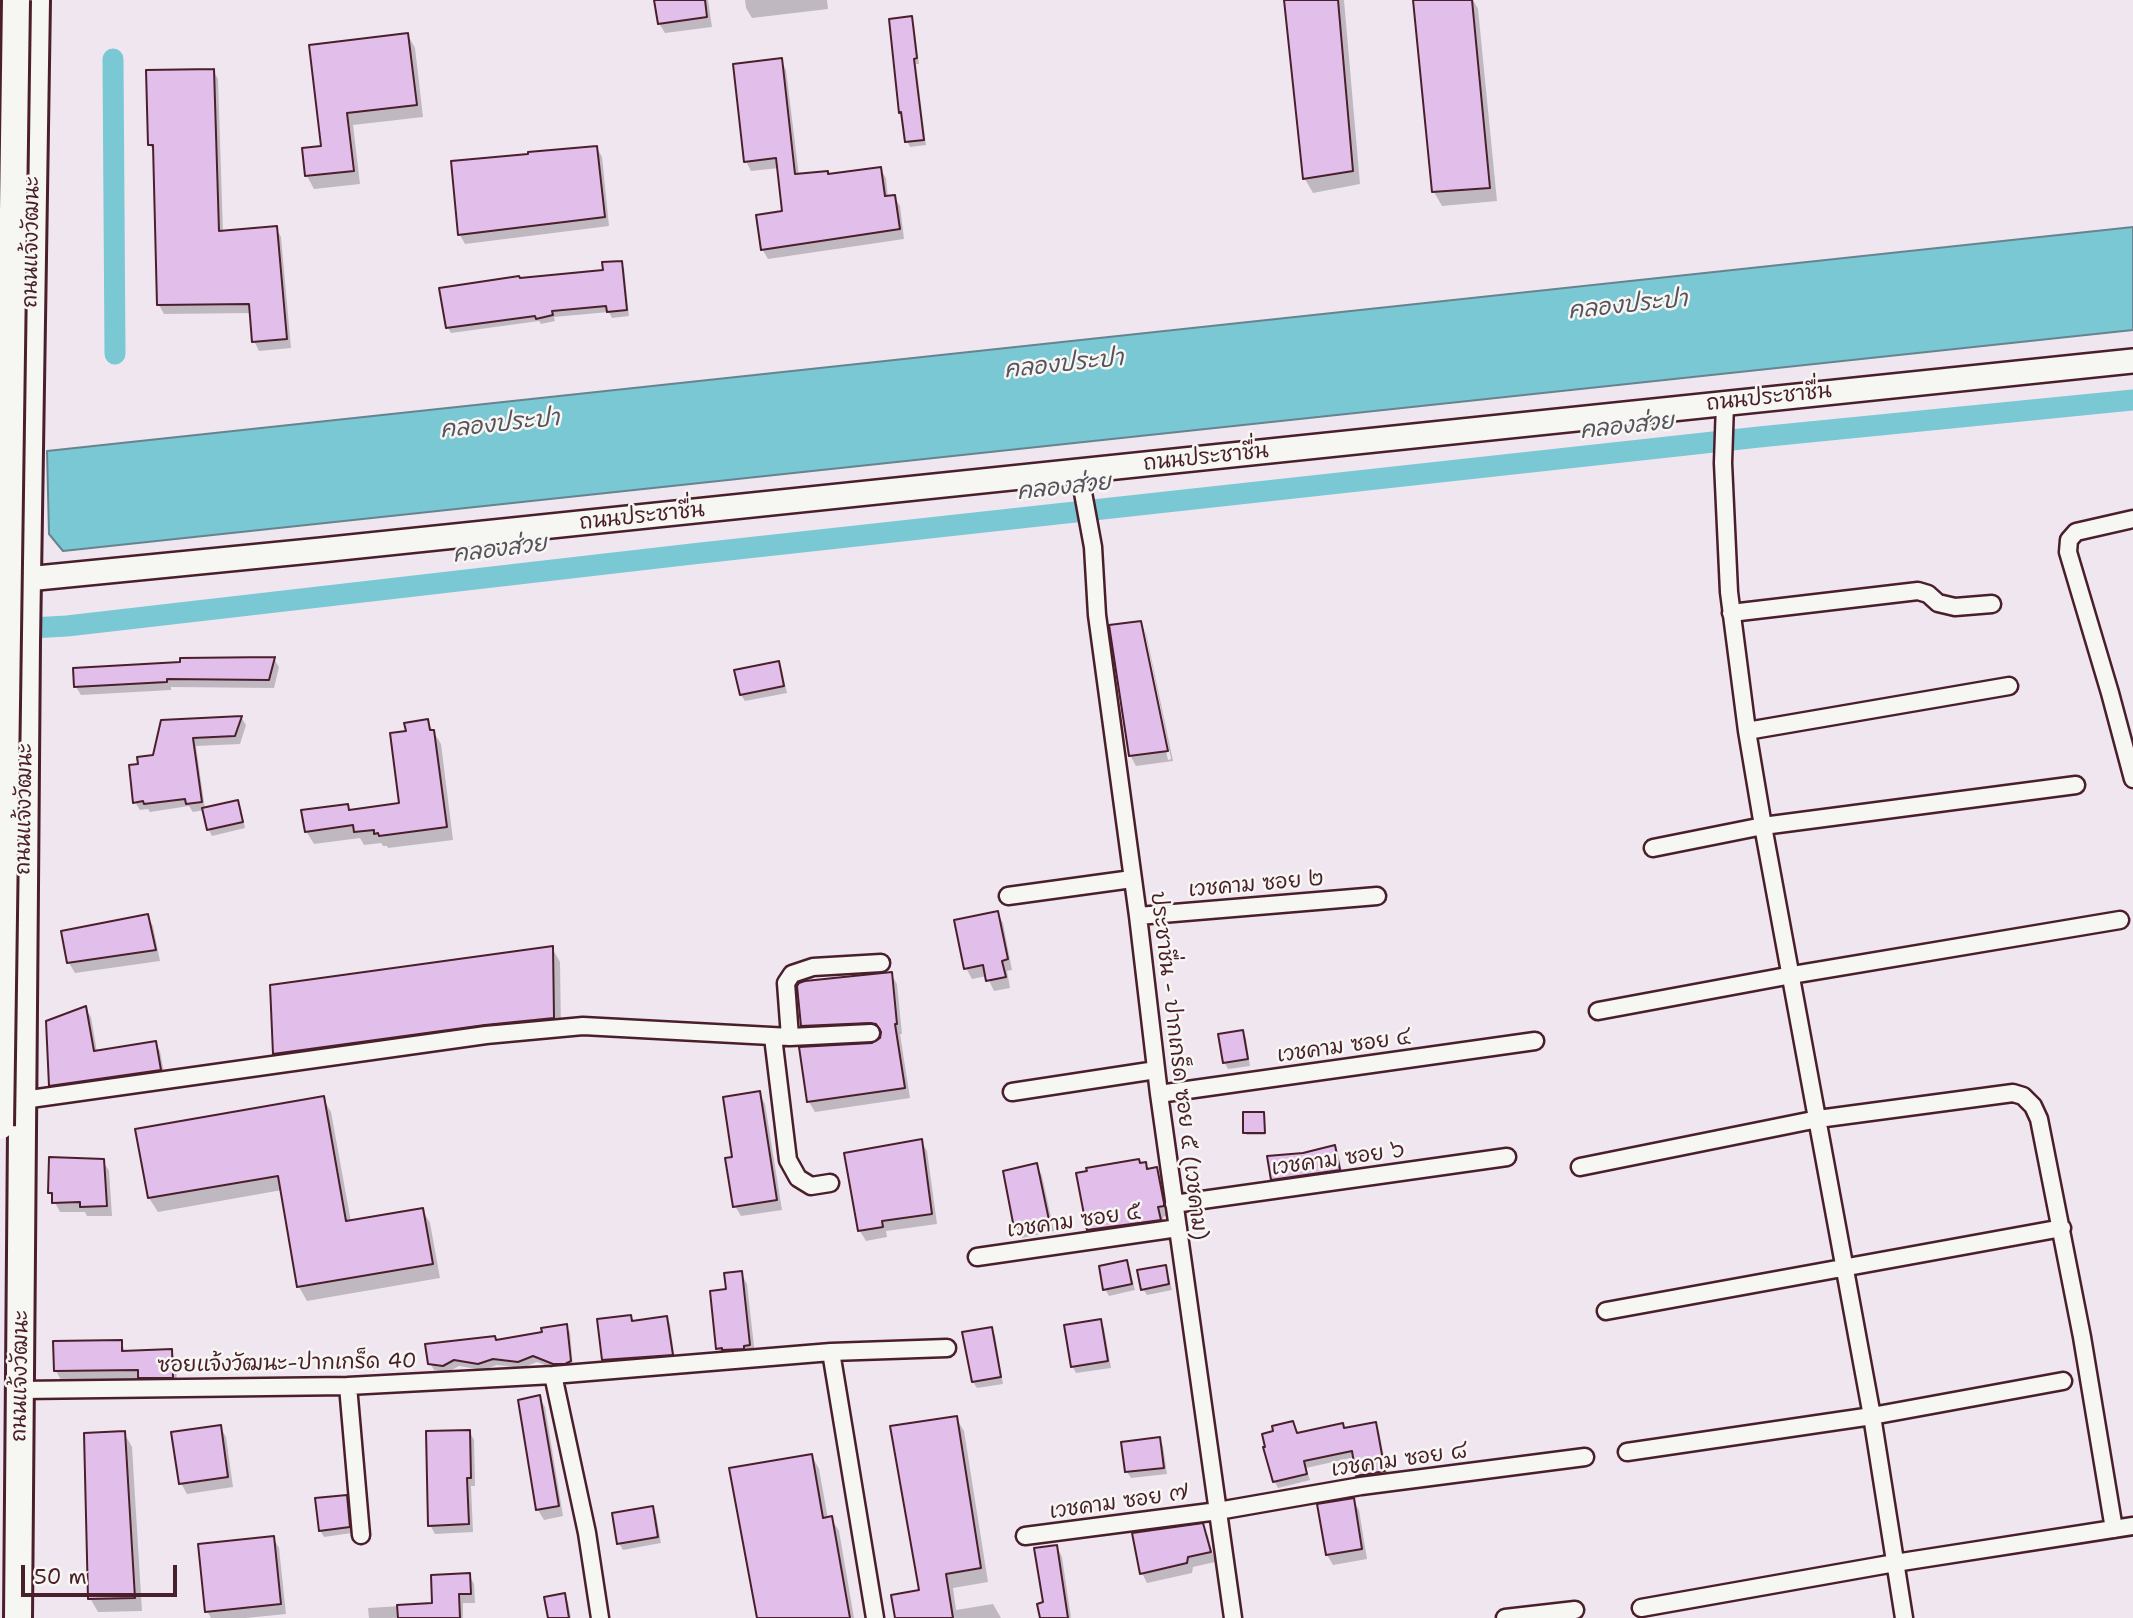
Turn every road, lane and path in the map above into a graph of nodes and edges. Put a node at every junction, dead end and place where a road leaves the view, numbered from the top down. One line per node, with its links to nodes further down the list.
1 (16, 0): 37 (main road, ถนนแจ้งวัฒนะ, bridge)
2 (36, 0): 4 (main road, ถนนแจ้งวัฒนะ)
3 (0, 149): 4 (main road)
4 (33, 194): 9 (main road, ถนนแจ้งวัฒนะ)
5 (2133, 361): 6 (main road, ถนนประชาชื่น)
6 (1725, 409): 7 (main road, ถนนประชาชื่น); 11 (street)
7 (1080, 478): 9 (main road, ถนนประชาชื่น); 19 (street, ประชาชื่น - ปากเกร็ด ซอย ๕ (เวชคาม))
8 (2133, 519): 14 (street)
9 (27, 579): 18 (main road, ถนนแจ้งวัฒนะ)
10 (1992, 604): 11 (street)
11 (1731, 613): 13 (street)
12 (2009, 686): 13 (street)
13 (1747, 731): 16 (street)
14 (2132, 774)
15 (2076, 785): 16 (street)
16 (1763, 826): 17 (street); 25 (street)
17 (1653, 848)
18 (12, 876): 33 (main road, ถนนแจ้งวัฒนะ)
19 (1132, 879): 20 (street); 22 (street, ประชาชื่น - ปากเกร็ด ซอย ๕ (เวชคาม))
20 (1008, 896)
21 (1377, 896): 22 (street, เวชคาม ซอย ๒)
22 (1138, 916): 31 (street, ประชาชื่น - ปากเกร็ด ซอย ๕ (เวชคาม))
23 (2120, 919): 25 (street)
24 (881, 963): 29 (street)
25 (1792, 975): 26 (street); 36 (street)
26 (1598, 1011)
27 (871, 1033): 29 (street)
28 (773, 1037): 29 (street); 33 (street); 42 (street)
29 (790, 1037)
30 (1535, 1041): 34 (street, เวชคาม ซอย ๔)
31 (1156, 1070): 32 (street); 34 (street, ประชาชื่น - ปากเกร็ด ซอย ๕ (เวชคาม))
32 (1012, 1092)
33 (23, 1093): 35 (main road); 41 (main road, ถนนแจ้งวัฒนะ)
34 (1159, 1094): 43 (street, ประชาชื่น - ปากเกร็ด ซอย ๕ (เวชคาม))
35 (0, 1118)
36 (1818, 1119): 40 (street); 45 (street); 47 (street)
37 (0, 1126)
38 (0, 1147): 41 (main road)
39 (1507, 1157): 43 (street, เวชคาม ซอย ๖)
40 (1580, 1167)
41 (22, 1179): 54 (main road, ถนนแจ้งวัฒนะ)
42 (830, 1184)
43 (1174, 1204): 44 (street, ประชาชื่น - ปากเกร็ด ซอย ๕ (เวชคาม))
44 (1178, 1228): 46 (street, เวชคาม ซอย ๕); 58 (street, ประชาชื่น - ปากเกร็ด ซอย ๕ (เวชคาม))
45 (2062, 1228): 47 (street); 60 (street)
46 (977, 1257)
47 (1846, 1269): 48 (street); 55 (street)
48 (1605, 1311)
49 (947, 1348): 50 (street, ซอยแจ้งวัฒนะ-ปากเกร็ด 40)
50 (831, 1352): 51 (street, ซอยแจ้งวัฒนะ-ปากเกร็ด 40); 68 (street)
51 (554, 1375): 53 (street, ซอยแจ้งวัฒนะ-ปากเกร็ด 40); 67 (street)
52 (2063, 1381): 55 (street)
53 (348, 1386): 54 (street, ซอยแจ้งวัฒนะ-ปากเกร็ด 40); 61 (street)
54 (20, 1390): 66 (main road, ถนนแจ้งวัฒนะ)
55 (1872, 1416): 56 (street); 63 (street)
56 (1627, 1452)
57 (1586, 1457): 58 (street, เวชคาม ซอย ๘)
58 (1218, 1510): 62 (street, เวชคาม ซอย ๗); 69 (street, ประชาชื่น - ปากเกร็ด ซอย ๕ (เวชคาม))
59 (2133, 1526): 60 (street)
60 (2114, 1529): 63 (street)
61 (361, 1535)
62 (1025, 1536)
63 (1895, 1563): 64 (street); 71 (street)
64 (1641, 1608)
65 (1575, 1610): 70 (street)
66 (18, 1618)
67 (600, 1618)
68 (874, 1618)
69 (1233, 1618)
70 (1505, 1618)
71 (1904, 1618)

